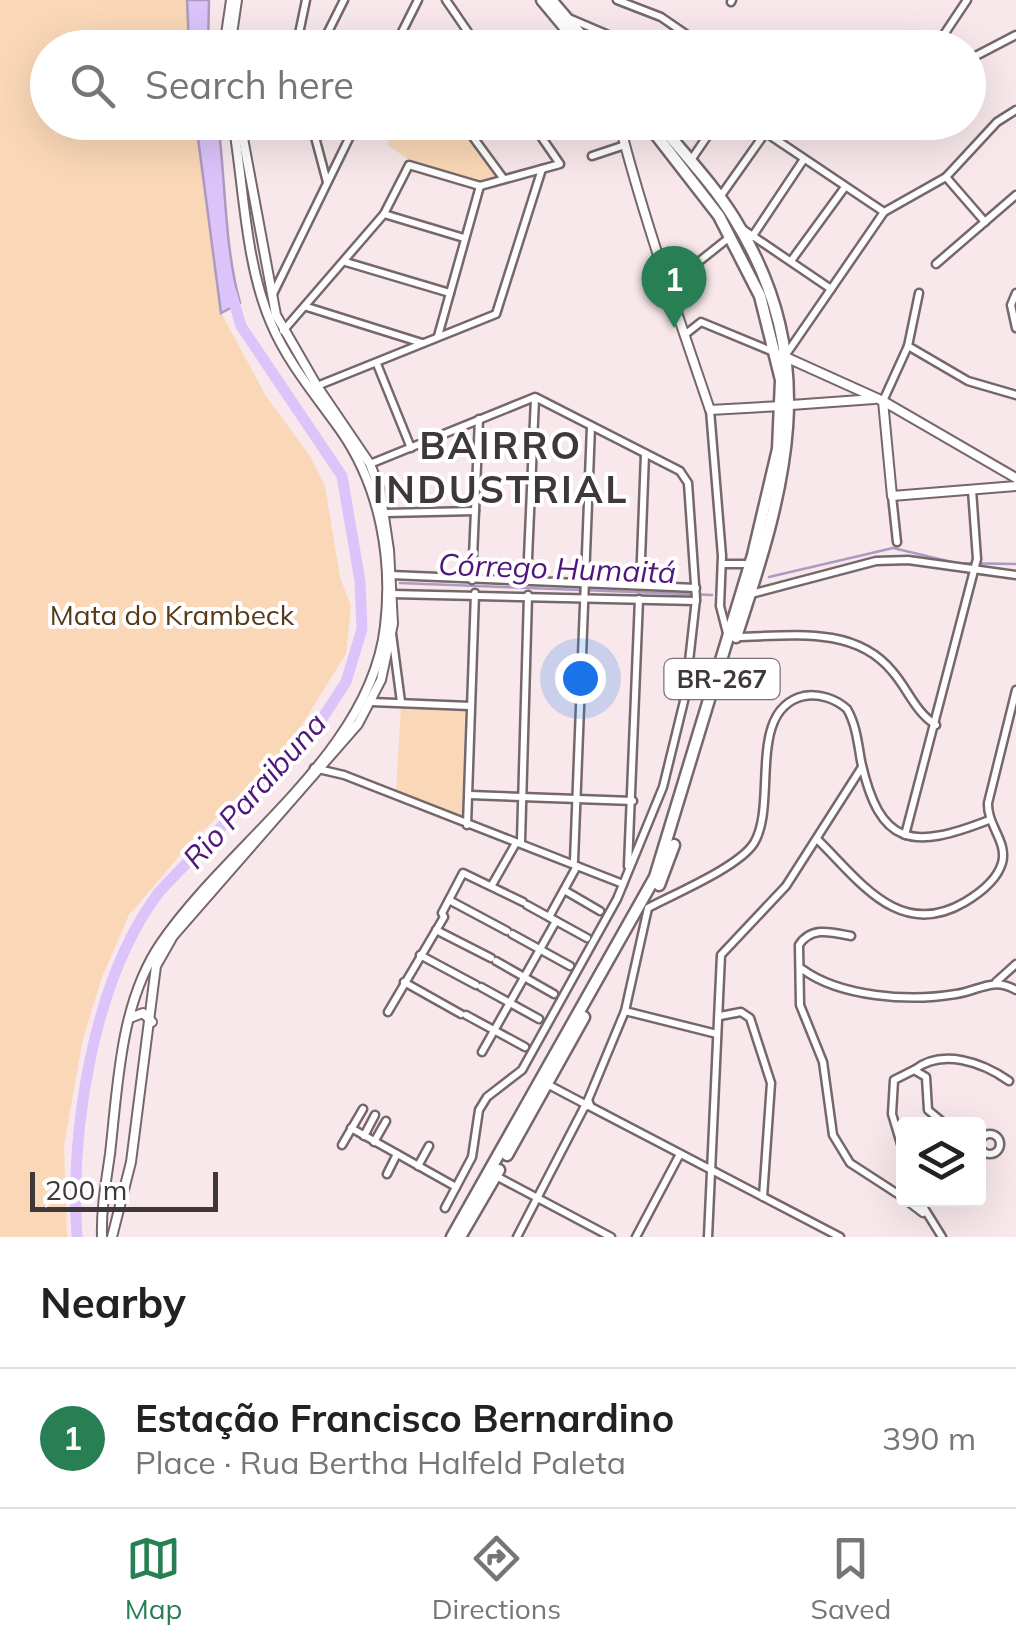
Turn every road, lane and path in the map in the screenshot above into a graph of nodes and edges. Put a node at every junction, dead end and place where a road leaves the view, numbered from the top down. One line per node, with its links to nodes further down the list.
1 (234, 0): 11 (main road)
2 (306, 0): 12 (street)
3 (344, 0): 13 (street)
4 (418, 0): 14 (street)
5 (446, 0): 15 (street)
6 (542, 0): 16 (highway)
7 (551, 0): 10 (highway)
8 (616, 0): 19 (street)
9 (967, 0): 20 (street)
10 (579, 26): 17 (highway); 18 (street)
11 (230, 30)
12 (300, 30)
13 (329, 30)
14 (403, 30)
15 (467, 30)
16 (567, 30)
17 (581, 30)
18 (590, 30)
19 (680, 30)
20 (947, 30)
21 (1016, 35): 22 (street)
22 (986, 51)
23 (1016, 110): 24 (street)
24 (986, 134)
25 (240, 140): 61 (main road)
26 (240, 140): 77 (main road)
27 (316, 140): 45 (street)
28 (349, 140): 45 (street)
29 (475, 140): 44 (street)
30 (543, 140): 42 (street)
31 (624, 140): 38 (main road)
32 (661, 140): 53 (highway, BR-267)
33 (673, 140): 41 (highway, BR-267)
34 (704, 140): 41 (street)
35 (761, 140): 49 (street)
36 (776, 140): 40 (street)
37 (980, 140): 43 (street)
38 (625, 145): 39 (street); 70 (main road)
39 (592, 156)
40 (804, 159): 47 (street); 55 (street)
41 (690, 160): 49 (highway, BR-267)
42 (542, 169): 44 (street); 71 (street)
43 (946, 177): 50 (street); 52 (street)
44 (503, 178): 46 (street)
45 (328, 183): 60 (street)
46 (480, 186): 51 (street); 54 (street)
47 (845, 187): 50 (street); 58 (street)
48 (1016, 196): 52 (street)
49 (720, 198): 53 (highway, BR-267)
50 (884, 212): 62 (street)
51 (384, 214): 54 (street); 57 (street)
52 (985, 222): 59 (street)
53 (736, 231): 55 (highway, BR-267); 56 (street); 74 (highway, BR-267)
54 (464, 238): 63 (street)
55 (752, 241): 58 (street); 74 (highway, BR-267)
56 (701, 260)
57 (346, 262): 63 (street); 67 (street)
58 (791, 262): 62 (street)
59 (936, 264)
60 (278, 280): 61 (street); 66 (street)
61 (267, 282): 66 (main road)
62 (831, 289): 74 (street)
63 (450, 293): 71 (street)
64 (919, 293): 73 (street)
65 (1016, 293): 68 (street)
66 (272, 296): 69 (main road)
67 (307, 307): 69 (street); 72 (street)
68 (1016, 328)
69 (283, 331): 77 (main road)
70 (687, 333): 74 (street); 83 (main road)
71 (438, 338): 72 (street)
72 (423, 343): 75 (street)
73 (908, 346): 78 (street); 81 (street)
74 (784, 354): 76 (main road); 82 (highway, BR-267)
75 (377, 364): 77 (street); 87 (street)
76 (844, 383): 80 (main road); 81 (main road)
77 (314, 387): 86 (main road); 89 (main road)
78 (1016, 396)
79 (535, 397): 84 (street); 85 (street); 106 (street)
80 (844, 401): 81 (main road); 82 (main road)
81 (883, 401): 90 (main road); 95 (main road)
82 (786, 405): 83 (main road); 101 (highway, BR-267); 113 (highway, BR-267)
83 (710, 410): 100 (street)
84 (479, 418): 87 (street); 96 (street)
85 (591, 426): 88 (street); 108 (street)
86 (341, 430): 89 (main road); 99 (main road)
87 (411, 448): 89 (street)
88 (646, 454): 107 (street); 111 (street)
89 (370, 464): 97 (main road)
90 (999, 468): 91 (main road); 93 (main road)
91 (1016, 478)
92 (1016, 486): 93 (main road)
93 (998, 488): 94 (main road)
94 (972, 490): 95 (main road); 102 (street)
95 (892, 496): 98 (street)
96 (475, 511): 97 (street); 105 (street)
97 (386, 513): 103 (main road)
98 (897, 542)
99 (385, 561): 110 (main road); 119 (main road)
100 (722, 564): 101 (street); 115 (street)
101 (750, 564): 116 (highway, BR-267)
102 (976, 566): 104 (street); 113 (street); 124 (street)
103 (390, 575): 105 (street); 110 (main road)
104 (1016, 575)
105 (472, 580): 106 (street)
106 (527, 581): 108 (street)
107 (640, 586): 108 (street); 111 (street)
108 (585, 590): 112 (street); 114 (street); 129 (street)
109 (475, 593): 110 (street); 112 (street); 123 (street)
110 (392, 594): 117 (main road)
111 (696, 594): 114 (street); 134 (street)
112 (528, 595): 128 (street)
113 (750, 595): 116 (highway, BR-267)
114 (640, 599): 130 (street)
115 (720, 606): 116 (street); 118 (street)
116 (740, 612): 118 (highway, BR-267)
117 (392, 629): 121 (main road); 122 (street)
118 (732, 638): 124 (street); 144 (highway, BR-267); 206 (highway, BR-267)
119 (374, 679): 121 (main road); 126 (main road)
120 (1016, 690): 131 (street)
121 (372, 702): 122 (street); 126 (main road)
122 (402, 702): 123 (street)
123 (470, 706): 127 (street)
124 (936, 725): 135 (street)
125 (862, 766): 135 (street); 136 (street); 144 (street)
126 (316, 770): 132 (street); 166 (main road); 168 (main road)
127 (470, 795): 128 (street); 132 (street)
128 (522, 797): 129 (street); 137 (street)
129 (580, 797): 130 (street); 138 (street)
130 (633, 802): 133 (street)
131 (989, 820): 135 (street); 136 (street)
132 (467, 824): 137 (street)
133 (632, 829): 134 (street); 139 (street)
134 (644, 834): 139 (street)
135 (905, 835)
136 (816, 839): 165 (street)
137 (519, 842): 138 (street); 141 (street)
138 (576, 864): 140 (street); 142 (street)
139 (628, 872): 140 (street)
140 (624, 884): 195 (street)
141 (492, 886): 143 (street); 146 (street)
142 (564, 890): 145 (street); 146 (street)
143 (449, 900): 147 (street); 151 (street)
144 (648, 908): 150 (highway, BR-267); 152 (street)
145 (600, 910)
146 (552, 919): 149 (street); 151 (street)
147 (436, 930): 153 (street); 157 (street)
148 (850, 936): 156 (street)
149 (586, 938)
150 (626, 944): 152 (street); 175 (highway, BR-267)
151 (540, 949): 155 (street); 157 (street)
152 (637, 950): 164 (street)
153 (420, 955): 158 (street); 162 (street)
154 (1016, 964): 159 (street)
155 (570, 966)
156 (801, 968): 159 (street); 196 (street)
157 (524, 977): 161 (street); 162 (street)
158 (404, 982): 163 (street); 169 (street)
159 (996, 982): 160 (street)
160 (1016, 990)
161 (554, 994)
162 (510, 1003): 167 (street); 169 (street)
163 (388, 1012)
164 (624, 1012): 170 (street); 176 (street)
165 (720, 1016): 170 (street); 197 (street)
166 (130, 1018): 168 (main road); 189 (main road)
167 (539, 1020)
168 (152, 1022): 190 (main road)
169 (494, 1030): 171 (street); 172 (street)
170 (717, 1034): 193 (street)
171 (525, 1047)
172 (482, 1052)
173 (914, 1070): 174 (street); 179 (street); 180 (street)
174 (1009, 1081)
175 (547, 1084): 176 (street); 194 (highway, BR-267)
176 (586, 1104): 188 (street); 198 (street)
177 (363, 1109): 182 (street)
178 (375, 1116): 183 (street)
179 (896, 1117)
180 (933, 1117)
181 (386, 1121): 184 (street)
182 (351, 1128): 183 (street); 185 (street)
183 (364, 1136): 184 (street)
184 (374, 1142): 187 (street)
185 (342, 1145)
186 (429, 1146): 191 (street)
187 (397, 1154): 191 (street); 192 (street)
188 (680, 1154): 193 (street); 210 (street)
189 (109, 1158): 190 (main road); 204 (main road)
190 (132, 1162): 205 (main road)
191 (418, 1166): 195 (street)
192 (387, 1174)
193 (712, 1174): 197 (street); 211 (street)
194 (496, 1176): 198 (street); 207 (highway, BR-267)
195 (456, 1187): 201 (street)
196 (896, 1192)
197 (763, 1197): 203 (street)
198 (536, 1199): 208 (street); 209 (street)
199 (916, 1207): 202 (street)
200 (922, 1207): 202 (street)
201 (445, 1208)
202 (924, 1214): 214 (street)
203 (818, 1226): 212 (street); 213 (street)
204 (102, 1237)
205 (112, 1237)
206 (452, 1237)
207 (460, 1237)
208 (517, 1237)
209 (611, 1237)
210 (636, 1237)
211 (708, 1237)
212 (813, 1237)
213 (840, 1237)
214 (942, 1237)

